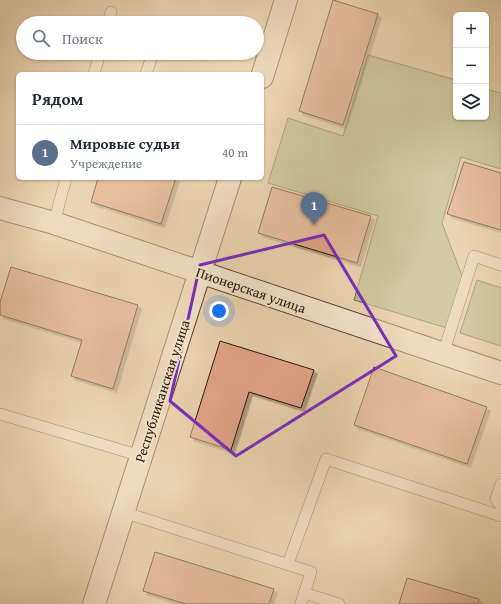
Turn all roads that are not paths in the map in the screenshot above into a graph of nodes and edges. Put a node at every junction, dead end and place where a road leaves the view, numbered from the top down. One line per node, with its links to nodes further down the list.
1 (286, 0): 2 (street)
2 (264, 51)
3 (98, 60): 6 (lane)
4 (151, 60): 7 (lane)
5 (263, 60): 8 (street)
6 (95, 72)
7 (147, 72)
8 (262, 72)
9 (65, 180): 12 (lane)
10 (229, 180): 14 (street, Республиканская улица)
11 (0, 208): 12 (street, Пионерская улица)
12 (54, 223): 14 (street, Пионерская улица)
13 (501, 264): 15 (lane)
14 (200, 272): 15 (street, Пионерская улица); 18 (street, Республиканская улица)
15 (443, 354): 16 (street, Пионерская улица)
16 (501, 374)
17 (0, 414): 18 (lane)
18 (141, 456): 22 (street, Республиканская улица)
19 (501, 484): 20 (lane)
20 (498, 502): 21 (lane)
21 (487, 511): 23 (lane); 24 (lane)
22 (124, 512): 24 (lane); 26 (street, Республиканская улица)
23 (501, 516)
24 (288, 564): 25 (lane)
25 (304, 593): 27 (lane); 28 (lane)
26 (94, 604)
27 (301, 604)
28 (339, 604)

